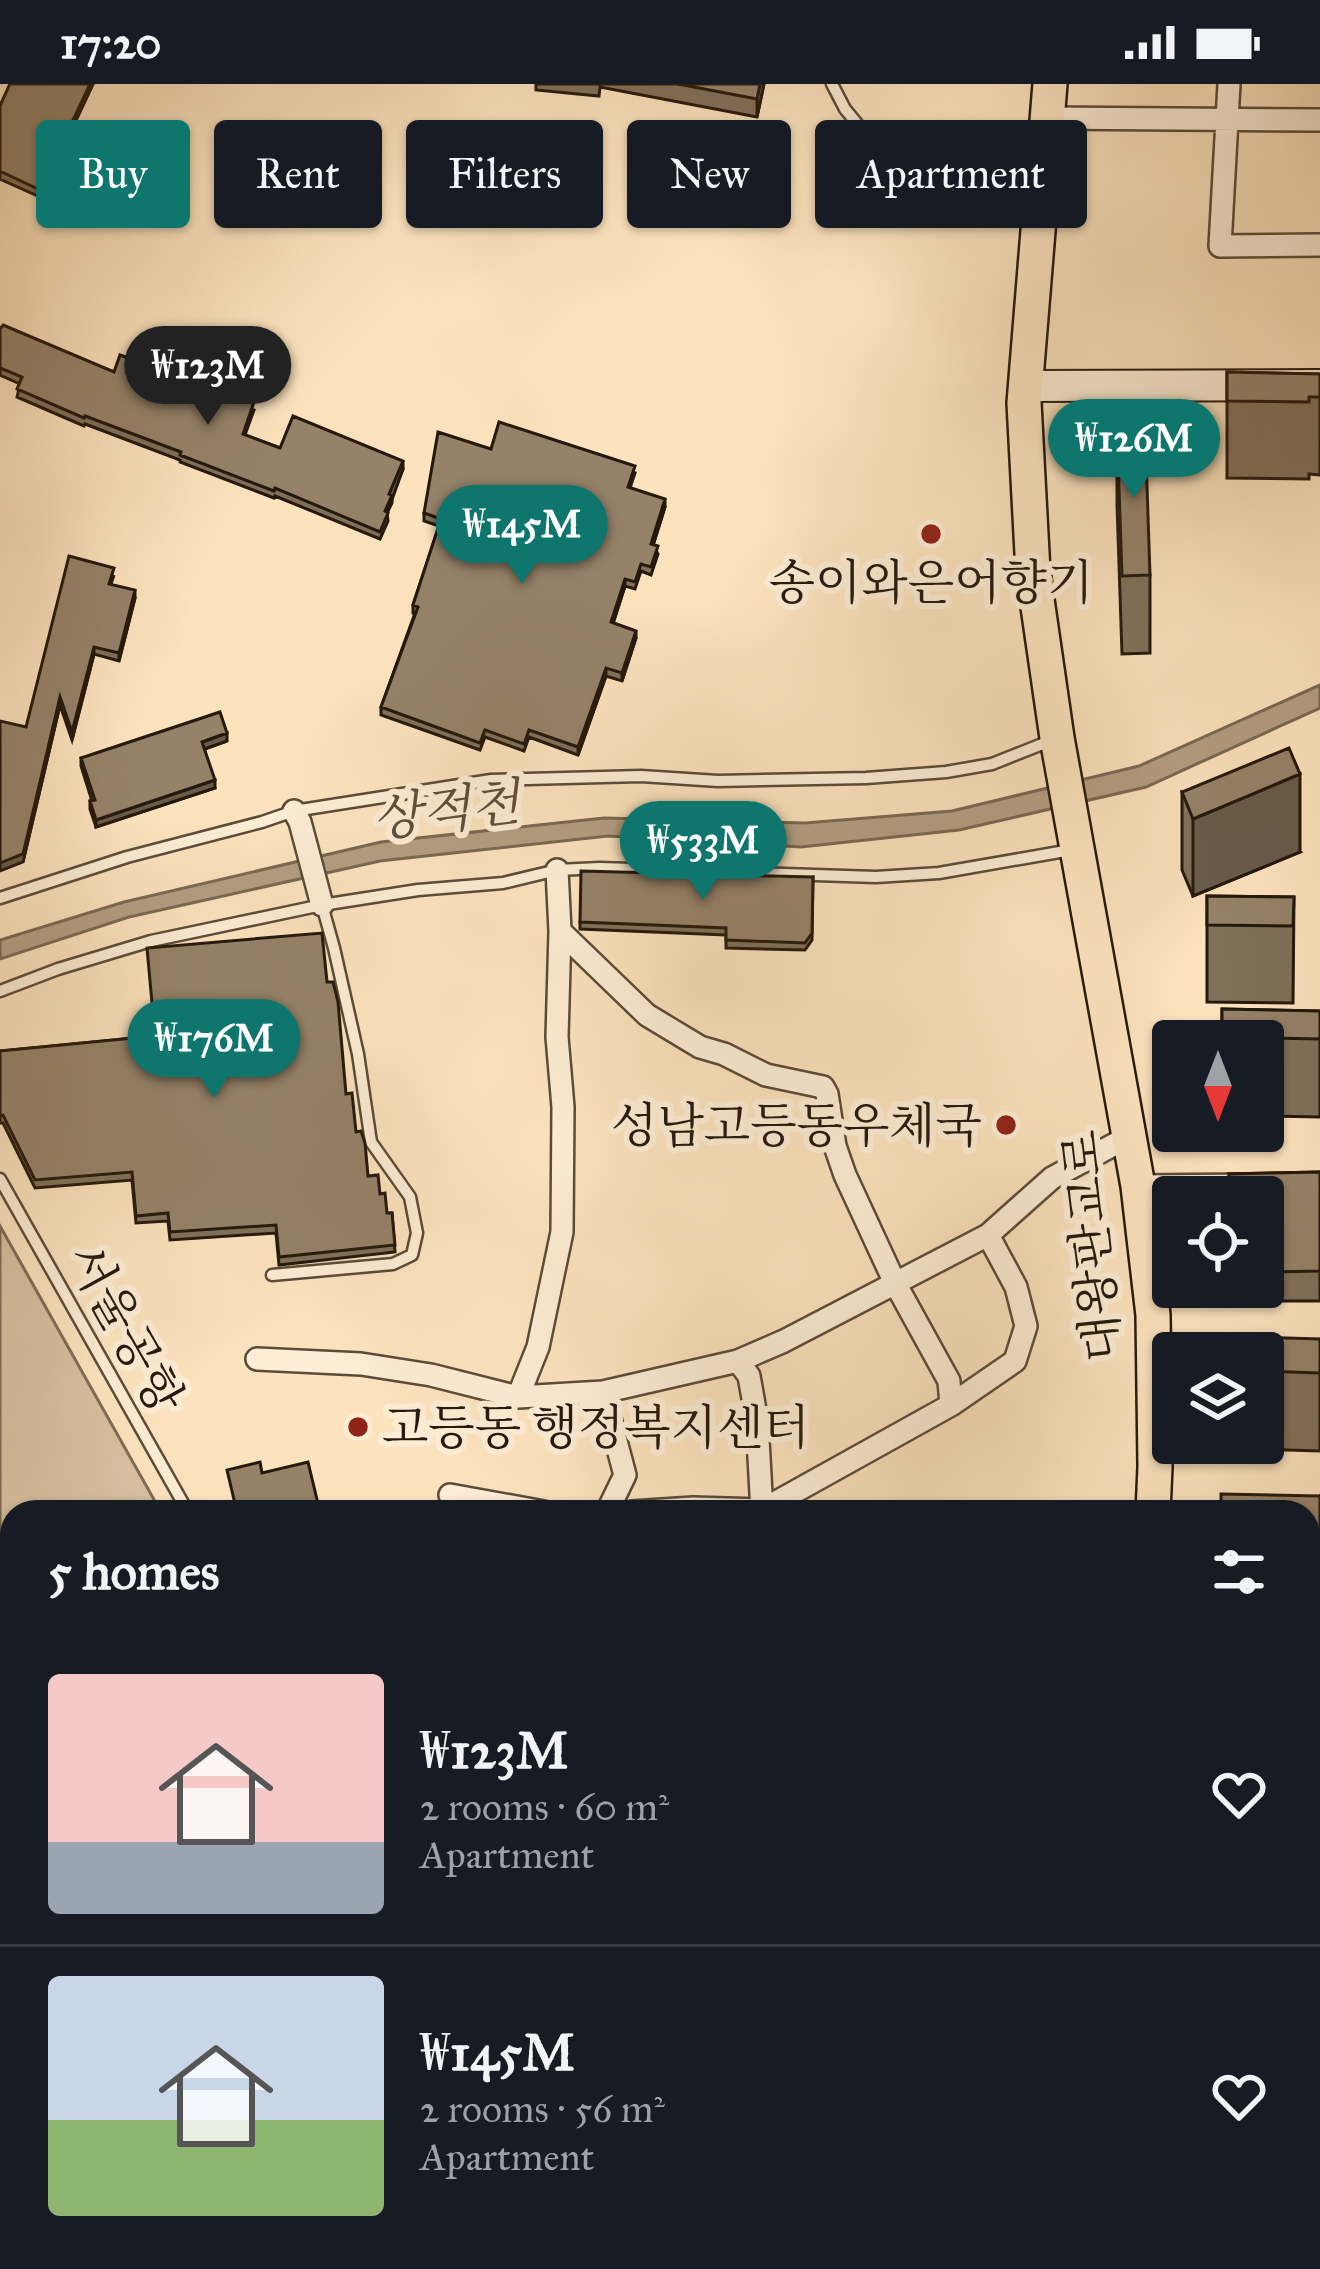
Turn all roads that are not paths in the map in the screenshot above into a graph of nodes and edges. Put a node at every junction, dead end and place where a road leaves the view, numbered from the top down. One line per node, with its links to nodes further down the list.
1 (832, 84): 5 (lane)
2 (1050, 84): 4 (main road)
3 (1229, 84): 7 (street)
4 (1047, 118): 7 (street)
5 (854, 120)
6 (1320, 120): 7 (street)
7 (1226, 121): 9 (street)
8 (1037, 228): 10 (main road)
9 (1320, 245)
10 (1025, 386): 11 (main road); 12 (main road)
11 (1320, 386)
12 (1059, 745): 13 (lane); 14 (main road, 대왕판교로)
13 (297, 816): 16 (lane); 17 (street)
14 (1077, 840): 15 (lane); 20 (main road, 대왕판교로)
15 (556, 871): 17 (lane); 18 (street)
16 (0, 898)
17 (320, 900): 19 (lane); 25 (lane)
18 (560, 931): 26 (street); 30 (street)
19 (0, 992)
20 (1130, 1136): 22 (main road, 대왕판교로); 24 (street)
21 (0, 1179): 32 (lane, 서울공항)
22 (1138, 1186): 23 (street); 36 (main road, 대왕판교로)
23 (1152, 1186)
24 (988, 1235): 26 (street); 31 (street)
25 (272, 1275)
26 (895, 1283): 28 (street); 31 (street)
27 (257, 1360): 30 (street)
28 (738, 1361): 29 (street); 34 (street)
29 (603, 1392): 30 (street); 33 (street)
30 (518, 1396)
31 (951, 1405): 35 (street)
32 (181, 1500)
33 (614, 1500)
34 (761, 1500)
35 (782, 1500)
36 (1153, 1500)

